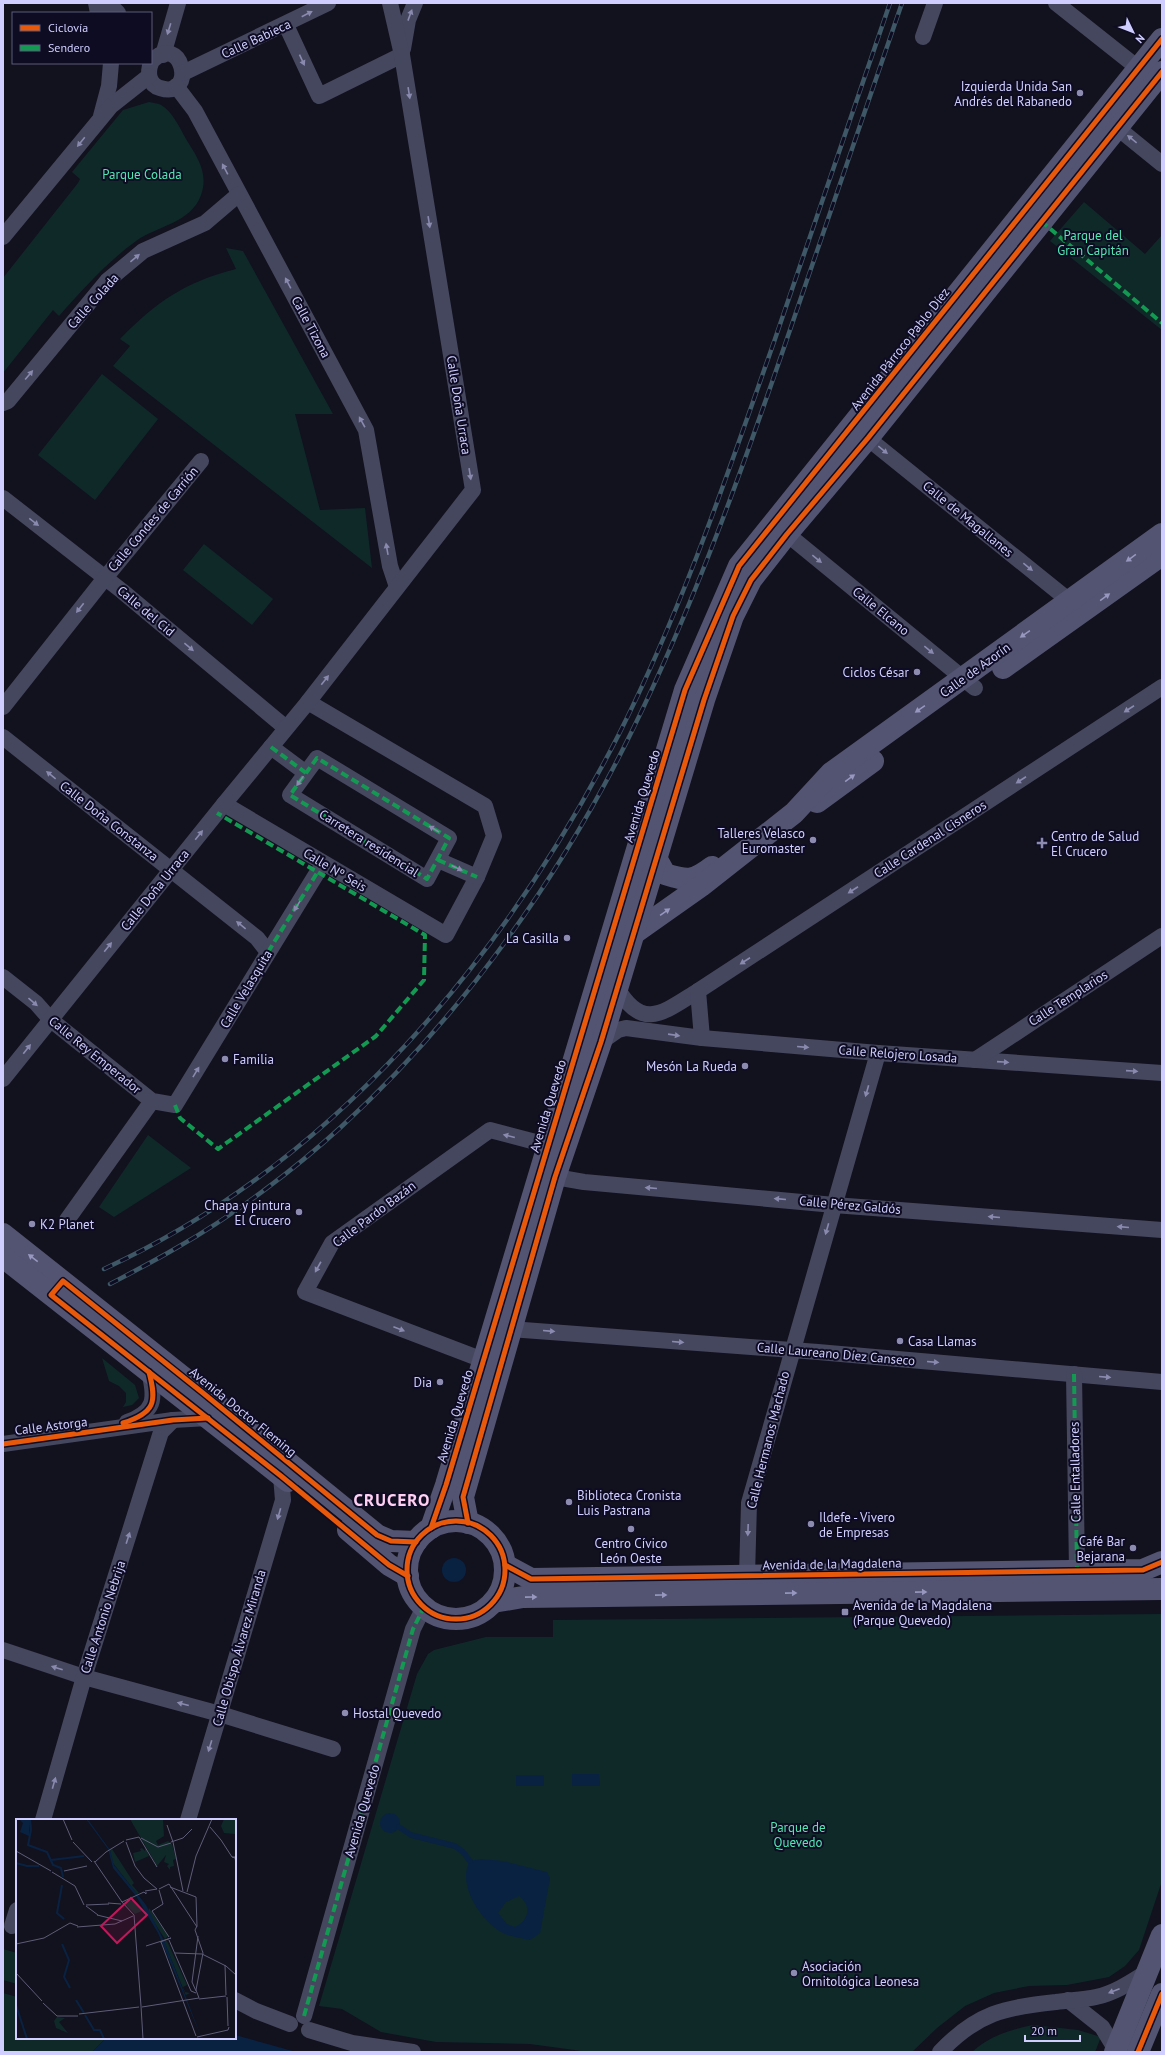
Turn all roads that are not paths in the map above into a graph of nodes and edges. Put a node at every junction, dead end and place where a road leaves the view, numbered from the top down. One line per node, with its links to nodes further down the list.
1 (108, 3): 8 (street)
2 (178, 3): 13 (street, one-way to 13)
3 (328, 3): 9 (street, Calle Babieca, one-way to 3)
4 (390, 3): 12 (street, Calle Doña Urraca)
5 (415, 3): 12 (street, Calle Doña Urraca, one-way to 5)
6 (935, 3): 10 (street)
7 (1056, 3): 16 (street)
8 (117, 12)
9 (286, 25): 12 (street, one-way to 12); 18 (street, Calle Babieca)
10 (924, 37)
11 (1162, 39): 16 (main road, Avenida Párroco Pablo Díez)
12 (402, 55): 32 (street, Calle Doña Urraca, one-way to 32)
13 (154, 61): 18 (street); 18 (street)
14 (111, 64): 19 (street)
15 (151, 64): 19 (street)
16 (1138, 68): 20 (main road, Avenida Párroco Pablo Díez)
17 (1162, 72): 20 (main road, Avenida Párroco Pablo Díez)
18 (179, 80): 22 (street, Calle Tizona, one-way to 18)
19 (101, 118): 23 (street, one-way to 23)
20 (1109, 121): 21 (street, one-way to 20); 25 (main road, Avenida Párroco Pablo Díez)
21 (1162, 164)
22 (239, 194): 24 (street, Calle Colada, one-way to 22); 32 (street, Calle Tizona, one-way to 22)
23 (3, 236)
24 (3, 403)
25 (860, 432): 28 (main road, Avenida Párroco Pablo Díez); 33 (street, Calle de Magallanes, one-way to 33); 36 (main road, Avenida Párroco Pablo Díez)
26 (201, 461): 31 (street, Calle Condes de Carrión)
27 (3, 498): 31 (street, Calle del Cid, one-way to 31)
28 (787, 534): 34 (street, Calle Elcano, one-way to 34); 37 (main road, Avenida Párroco Pablo Díez)
29 (1162, 534): 33 (main road, Calle de Azorín, one-way to 33)
30 (1162, 555): 33 (main road, Calle de Azorín, one-way to 30)
31 (105, 578): 39 (street, Calle Condes de Carrión, one-way to 39); 40 (street, Calle del Cid, one-way to 40)
32 (397, 587): 38 (street, Calle Doña Urraca, one-way to 32)
33 (1077, 607): 34 (main road, Calle de Azorín)
34 (969, 683): 47 (main road, Calle de Azorín)
35 (1162, 688): 59 (street, Calle Cardenal Cisneros, one-way to 59)
36 (685, 690): 53 (main road, Avenida Quevedo)
37 (704, 700): 45 (main road, Avenida Quevedo)
38 (308, 702): 40 (street, Calle Doña Urraca); 50 (street)
39 (3, 707)
40 (286, 728): 42 (street, Calle Doña Urraca)
41 (3, 737): 48 (street, Calle Doña Constanza, one-way to 41)
42 (271, 747): 43 (street); 44 (street, Calle Doña Urraca)
43 (306, 772): 46 (street, Carretera residencial, one-way to 43); 46 (street, Carretera residencial, one-way to 46)
44 (224, 804): 48 (street, Calle Doña Urraca, one-way to 44); 50 (street, Calle Nº Seis)
45 (656, 858): 51 (main road, Calle de Azorín); 52 (main road, Avenida Quevedo)
46 (438, 860): 50 (street, one-way to 50)
47 (728, 863): 51 (main road, Calle de Azorín); 54 (main road, Calle de Azorín, one-way to 47)
48 (171, 869): 56 (street, Calle Doña Constanza, one-way to 48); 61 (street, Calle Doña Urraca, one-way to 48)
49 (317, 873): 56 (street, Calle Velasquita, one-way to 56)
50 (477, 877)
51 (682, 879): 52 (main road)
52 (643, 902): 53 (main road); 54 (main road, Avenida Quevedo)
53 (618, 914): 57 (main road, Avenida Quevedo)
54 (633, 934): 60 (main road, Avenida Quevedo)
55 (1162, 936): 66 (street, Calle Templarios)
56 (268, 952): 70 (street, Calle Velasquita, one-way to 56)
57 (601, 969): 60 (main road); 71 (main road, Avenida Quevedo)
58 (3, 977): 61 (street, Calle Rey Emperador, one-way to 61)
59 (698, 991): 60 (street, Calle Cardenal Cisneros); 63 (street)
60 (614, 998): 62 (street, Calle Relojero Losada); 64 (main road, Avenida Quevedo)
61 (51, 1020): 68 (street, Calle Doña Urraca, one-way to 61); 69 (street, Calle Rey Emperador)
62 (635, 1029): 63 (street, Calle Relojero Losada, one-way to 63); 64 (street, Calle Relojero Losada)
63 (702, 1038): 65 (street, Calle Relojero Losada, one-way to 65)
64 (601, 1042): 72 (main road, Avenida Quevedo)
65 (878, 1053): 66 (street, Calle Relojero Losada); 73 (street, Calle Hermanos Machado, one-way to 73)
66 (974, 1060): 67 (street, Calle Relojero Losada, one-way to 67)
67 (1162, 1074)
68 (3, 1079)
69 (152, 1101): 70 (street, Calle Rey Emperador); 74 (street)
70 (176, 1105)
71 (547, 1145): 72 (main road, Avenida Quevedo); 80 (street, Calle Pardo Bazán, one-way to 80)
72 (547, 1175): 73 (street, Calle Pérez Galdós, one-way to 72); 78 (main road, Avenida Quevedo); 80 (main road, Avenida Quevedo)
73 (834, 1205): 75 (street, Calle Pérez Galdós, one-way to 73); 79 (street, Calle Hermanos Machado, one-way to 79)
74 (67, 1220)
75 (1162, 1230)
76 (3, 1234): 90 (main road, Avenida Doctor Fleming, one-way to 76)
77 (3, 1258): 81 (main road, Avenida Doctor Fleming)
78 (510, 1329): 79 (street, Calle Laureano Díez Canseco, one-way to 79); 89 (main road, Avenida Quevedo)
79 (792, 1350): 82 (street, Calle Laureano Díez Canseco, one-way to 82); 95 (street, Calle Hermanos Machado, one-way to 95)
80 (483, 1360): 90 (main road, Avenida Quevedo)
81 (149, 1372): 84 (main road, Avenida Doctor Fleming); 86 (street, Calle Astorga)
82 (1074, 1374): 83 (street, Calle Laureano Díez Canseco, one-way to 83); 93 (street, Calle Entalladores)
83 (1162, 1382)
84 (208, 1418): 85 (street, Calle Astorga); 88 (main road, Avenida Doctor Fleming)
85 (173, 1420): 86 (street, Calle Astorga); 100 (street, Calle Antonio Nebrija, one-way to 85)
86 (102, 1430): 87 (street, Calle Astorga)
87 (3, 1444)
88 (281, 1476): 94 (main road, Avenida Doctor Fleming); 101 (street, Calle Obispo Álvarez Miranda, one-way to 101)
89 (468, 1523): 90 (main road); 92 (main road)
90 (424, 1535): 94 (main road)
91 (1162, 1562): 93 (main road, Avenida de la Magdalena)
92 (505, 1565): 95 (main road, Avenida de la Magdalena); 97 (main road)
93 (1077, 1570): 95 (main road, Avenida de la Magdalena)
94 (408, 1576): 98 (main road)
95 (747, 1576)
96 (1162, 1589): 97 (main road, one-way to 96)
97 (493, 1602): 98 (main road)
98 (424, 1607): 112 (street, Avenida Quevedo)
99 (3, 1650): 100 (street, one-way to 99)
100 (84, 1677): 101 (street, one-way to 100); 103 (street, Calle Antonio Nebrija, one-way to 100)
101 (220, 1714): 102 (street); 104 (street, Calle Obispo Álvarez Miranda, one-way to 104)
102 (333, 1749)
103 (43, 1819)
104 (188, 1819)
105 (16, 1913): 106 (street)
106 (11, 1926)
107 (1162, 1936): 108 (main road)
108 (1147, 1972): 110 (street, one-way to 110); 113 (main road)
109 (1162, 1994): 116 (main road)
110 (1068, 2000): 113 (street); 115 (street)
111 (236, 2001): 112 (street)
112 (301, 2023): 114 (street)
113 (1115, 2051)
114 (413, 2052)
115 (940, 2052)
116 (1138, 2052)

